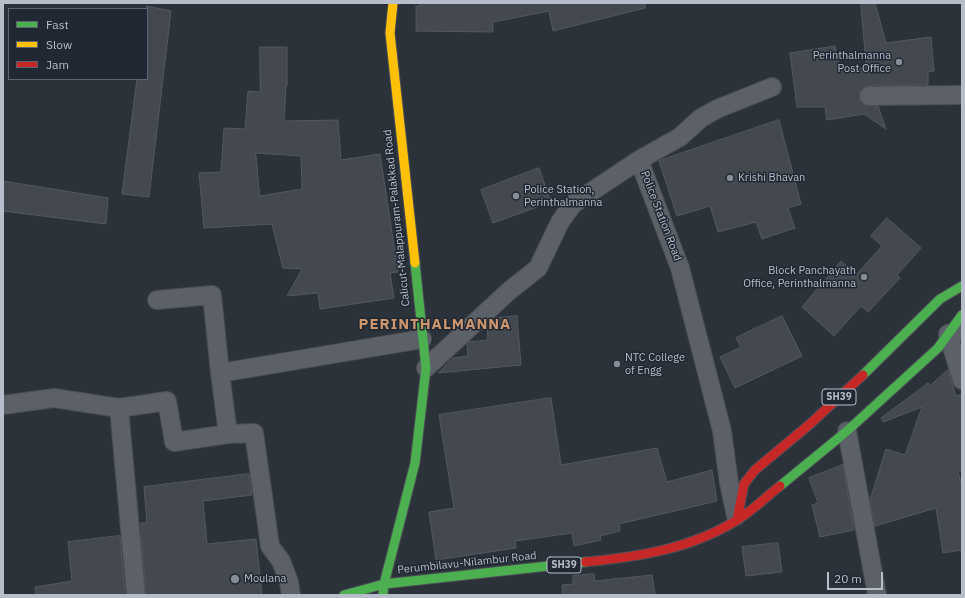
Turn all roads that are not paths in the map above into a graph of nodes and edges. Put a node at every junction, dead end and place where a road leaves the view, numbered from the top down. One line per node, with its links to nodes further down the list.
1 (393, 3): 10 (main road, Calicut-Malappuram-Palakkad Road)
2 (772, 87): 5 (street)
3 (869, 96): 4 (street)
4 (962, 96)
5 (639, 160): 11 (street, Police Station Road); 18 (street, Police Station Road)
6 (962, 286): 18 (main road, SH39)
7 (157, 300): 12 (street)
8 (962, 315): 9 (main road, Perumbilavu-Nilambur Road / SH39)
9 (955, 333): 13 (street); 16 (main road, Perumbilavu-Nilambur Road / SH39)
10 (422, 338): 11 (main road, Calicut-Malappuram-Palakkad Road); 12 (street)
11 (426, 368): 19 (main road, Calicut-Malappuram-Palakkad Road)
12 (220, 373): 17 (street)
13 (962, 380)
14 (3, 405): 15 (street)
15 (119, 408): 17 (street); 20 (street)
16 (847, 431): 18 (main road, Perumbilavu-Nilambur Road / SH39); 24 (street)
17 (228, 434): 21 (street)
18 (737, 520): 19 (main road, Perumbilavu-Nilambur Road / SH39)
19 (384, 584): 22 (main road, Perumbilavu-Nilambur Road); 23 (main road, Calicut-Malappuram-Palakkad Road)
20 (136, 595)
21 (291, 595)
22 (344, 595)
23 (382, 595)
24 (877, 595)

